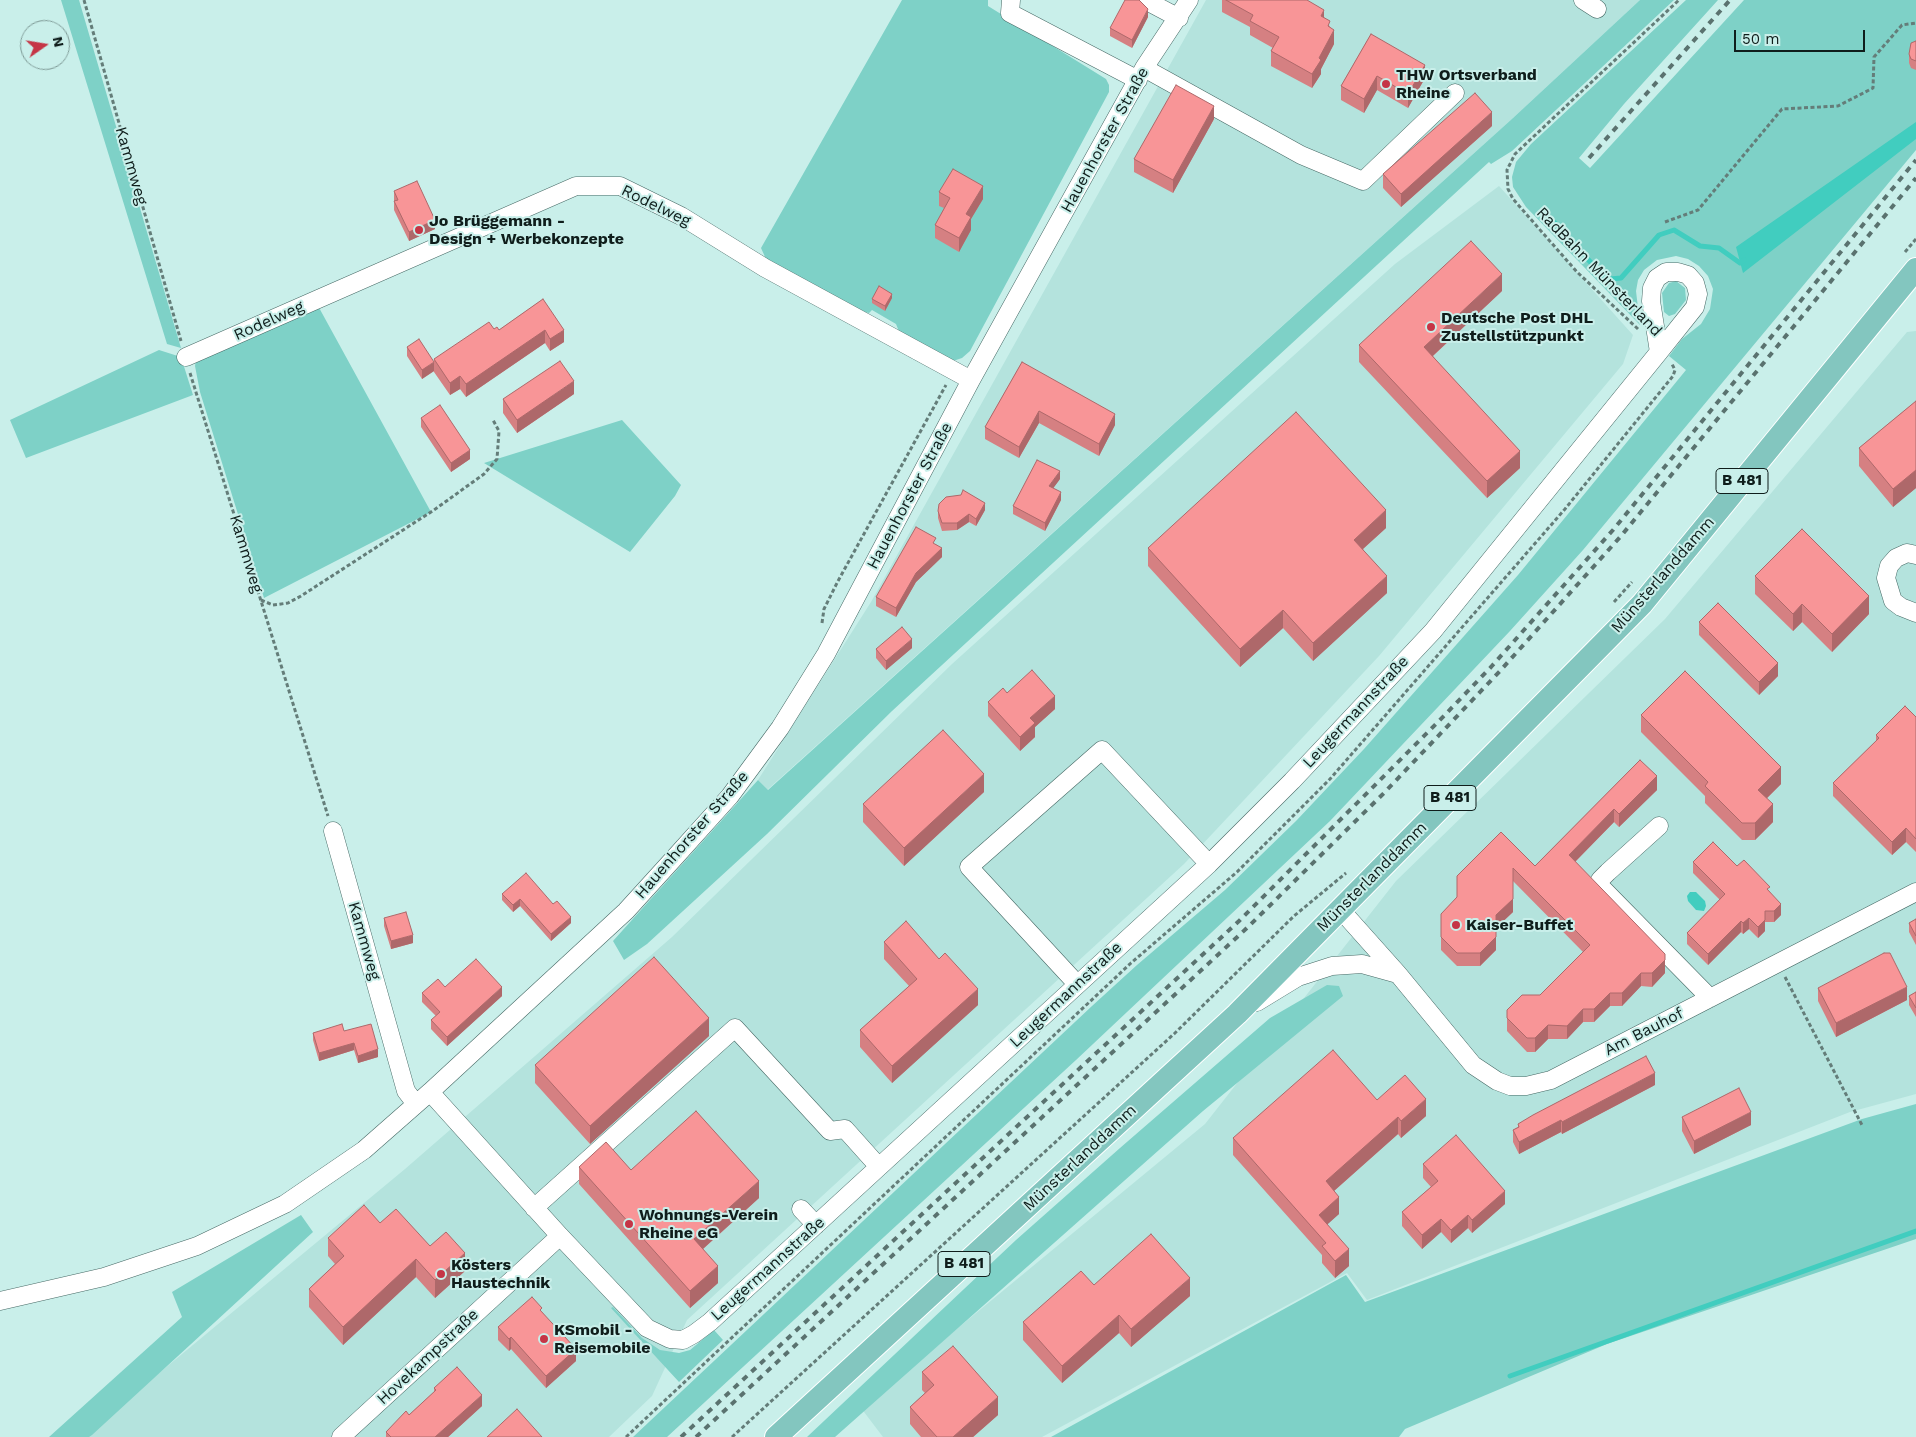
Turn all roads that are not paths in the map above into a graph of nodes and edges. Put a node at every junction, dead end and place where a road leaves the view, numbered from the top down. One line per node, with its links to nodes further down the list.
1 (1011, 0): 5 (street)
2 (1145, 0): 4 (street)
3 (1189, 0): 4 (street, Hauenhorster Straße)
4 (1179, 18): 5 (street, Hauenhorster Straße)
5 (1141, 74): 6 (street); 10 (street, Hauenhorster Straße)
6 (1454, 93)
7 (1910, 262): 17 (main road, Münsterlanddamm / B 481)
8 (1659, 352): 15 (street, Leugermannstraße)
9 (186, 357): 10 (street, Rodelweg)
10 (972, 380): 22 (street, Hauenhorster Straße)
11 (1916, 554): 12 (street)
12 (1916, 613)
13 (1659, 826): 20 (street)
14 (333, 831): 23 (street, Kammweg)
15 (1209, 864): 19 (street, Leugermannstraße); 19 (street)
16 (1916, 892): 20 (street, Am Bauhof)
17 (1340, 909): 18 (street, Am Bauhof); 21 (main road, Münsterlanddamm / B 481)
18 (1398, 974): 20 (street, Am Bauhof); 21 (street)
19 (1078, 984): 24 (street, Leugermannstraße)
20 (1710, 998)
21 (1237, 1014): 31 (main road, Münsterlanddamm / B 481)
22 (430, 1092): 23 (street, Hauenhorster Straße); 25 (street, Leugermannstraße)
23 (416, 1104): 29 (street, Hauenhorster Straße)
24 (879, 1167): 25 (street); 27 (street, Leugermannstraße)
25 (534, 1208): 28 (street, Leugermannstraße)
26 (801, 1208): 27 (street)
27 (816, 1225): 28 (street, Leugermannstraße)
28 (560, 1236): 30 (street, Hovekampstraße)
29 (0, 1301)
30 (341, 1437)
31 (776, 1437)

